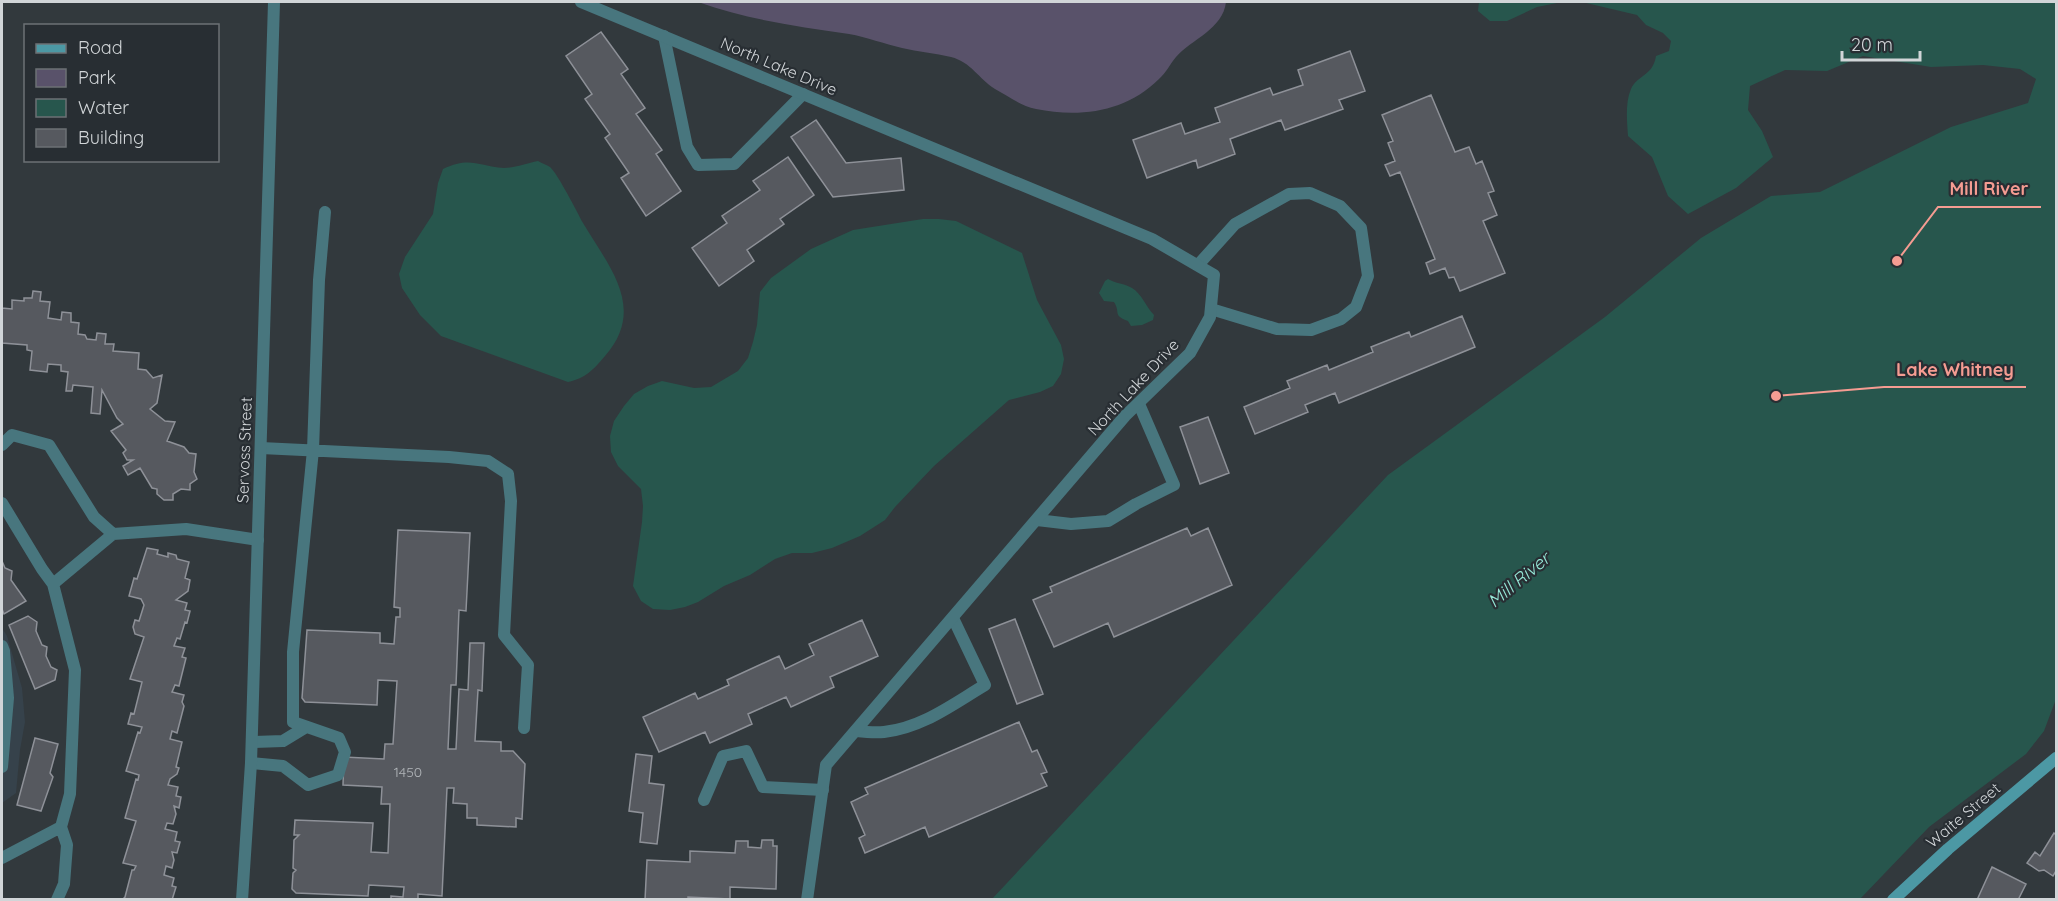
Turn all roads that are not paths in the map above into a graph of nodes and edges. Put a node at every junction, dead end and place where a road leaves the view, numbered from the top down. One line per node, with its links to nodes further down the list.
1 (274, 2): 10 (street, Servoss Street)
2 (581, 2): 3 (street, North Lake Drive)
3 (664, 36): 4 (street, North Lake Drive); 4 (street)
4 (803, 93): 6 (street, North Lake Drive)
5 (325, 212): 11 (street)
6 (1198, 266): 7 (street, North Lake Drive); 7 (street)
7 (1211, 309): 8 (street, North Lake Drive)
8 (1139, 404): 13 (street, North Lake Drive); 13 (street)
9 (2, 445): 14 (street)
10 (261, 448): 11 (street); 15 (street, Servoss Street)
11 (313, 450): 19 (street); 20 (street)
12 (2, 503): 16 (street)
13 (1037, 520): 17 (street, North Lake Drive)
14 (113, 534): 15 (street); 16 (street)
15 (258, 540): 22 (street, Servoss Street)
16 (53, 584): 28 (street)
17 (953, 618): 21 (street, North Lake Drive); 21 (street)
18 (2, 646): 25 (street)
19 (306, 727): 22 (street); 24 (street)
20 (524, 728)
21 (856, 731): 26 (street, North Lake Drive)
22 (252, 742): 24 (street, Servoss Street)
23 (2056, 758): 33 (street, Waite Street)
24 (251, 763): 31 (street, Servoss Street)
25 (2, 767)
26 (823, 790): 27 (street); 32 (street, North Lake Drive)
27 (704, 800)
28 (61, 827): 29 (street); 30 (street)
29 (2, 858)
30 (57, 900)
31 (242, 900)
32 (807, 900)
33 (1893, 900)

